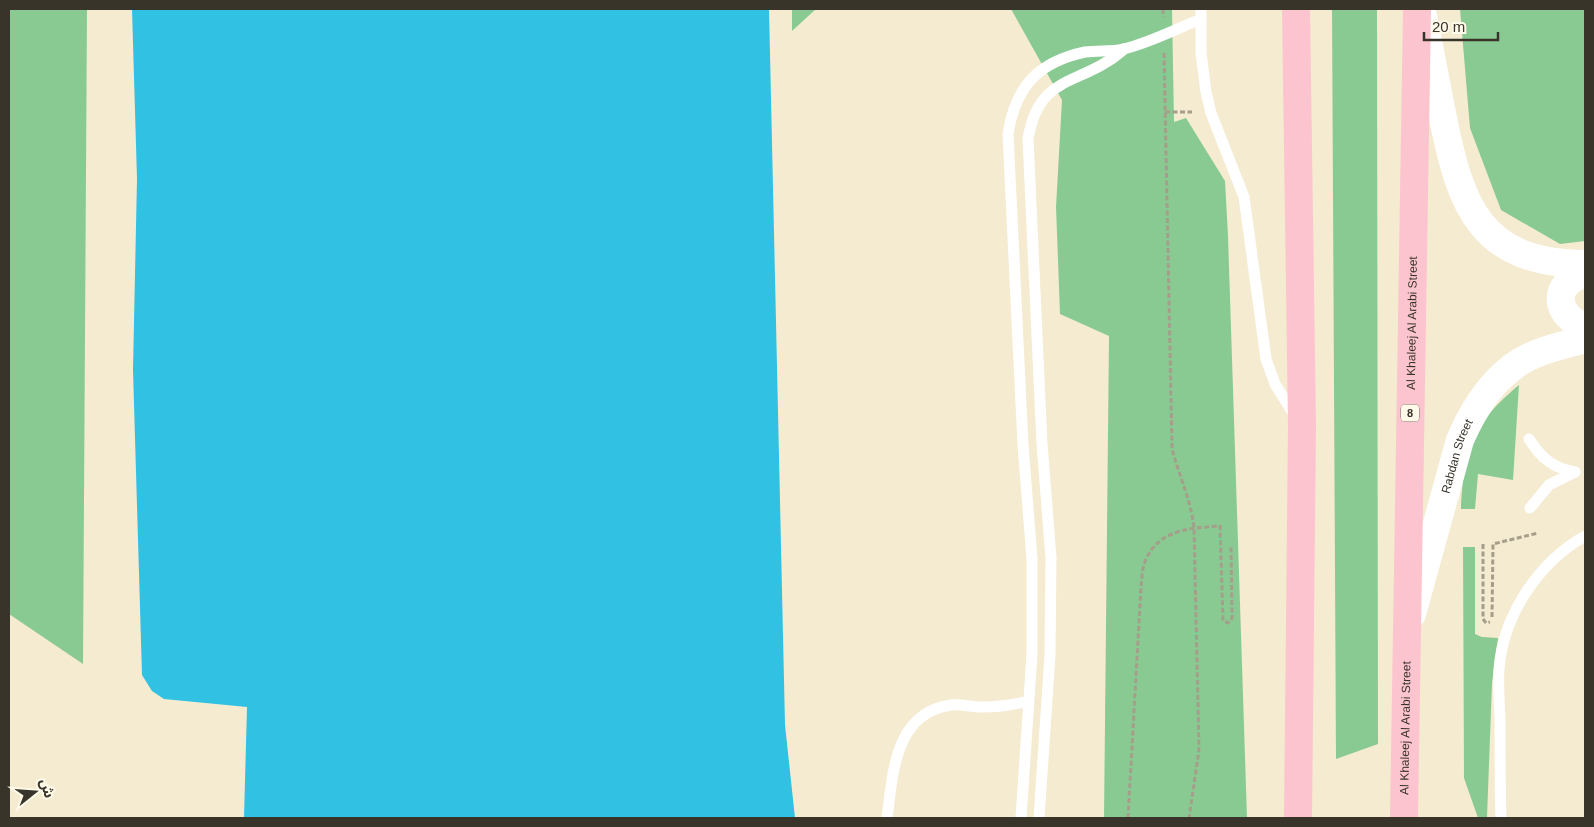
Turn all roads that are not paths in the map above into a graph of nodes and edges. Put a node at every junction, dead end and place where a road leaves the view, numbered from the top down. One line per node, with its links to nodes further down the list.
1 (1296, 9): 10 (highway)
2 (1417, 9): 14 (highway, Al Khaleej Al Arabi Street / 8)
3 (1422, 9): 6 (main road)
4 (1201, 14): 5 (lane); 10 (lane)
5 (1123, 50): 15 (lane); 18 (lane)
6 (1585, 264)
7 (1585, 272): 8 (main road)
8 (1585, 326)
9 (1585, 338): 14 (main road, Rabdan Street)
10 (1302, 426): 19 (highway)
11 (1529, 440): 12 (lane)
12 (1530, 508)
13 (1585, 536): 21 (lane)
14 (1405, 637): 20 (highway, Al Khaleej Al Arabi Street / 8)
15 (1028, 701): 16 (lane); 17 (lane)
16 (887, 818)
17 (1021, 818)
18 (1039, 818)
19 (1298, 818)
20 (1404, 818)
21 (1501, 818)

